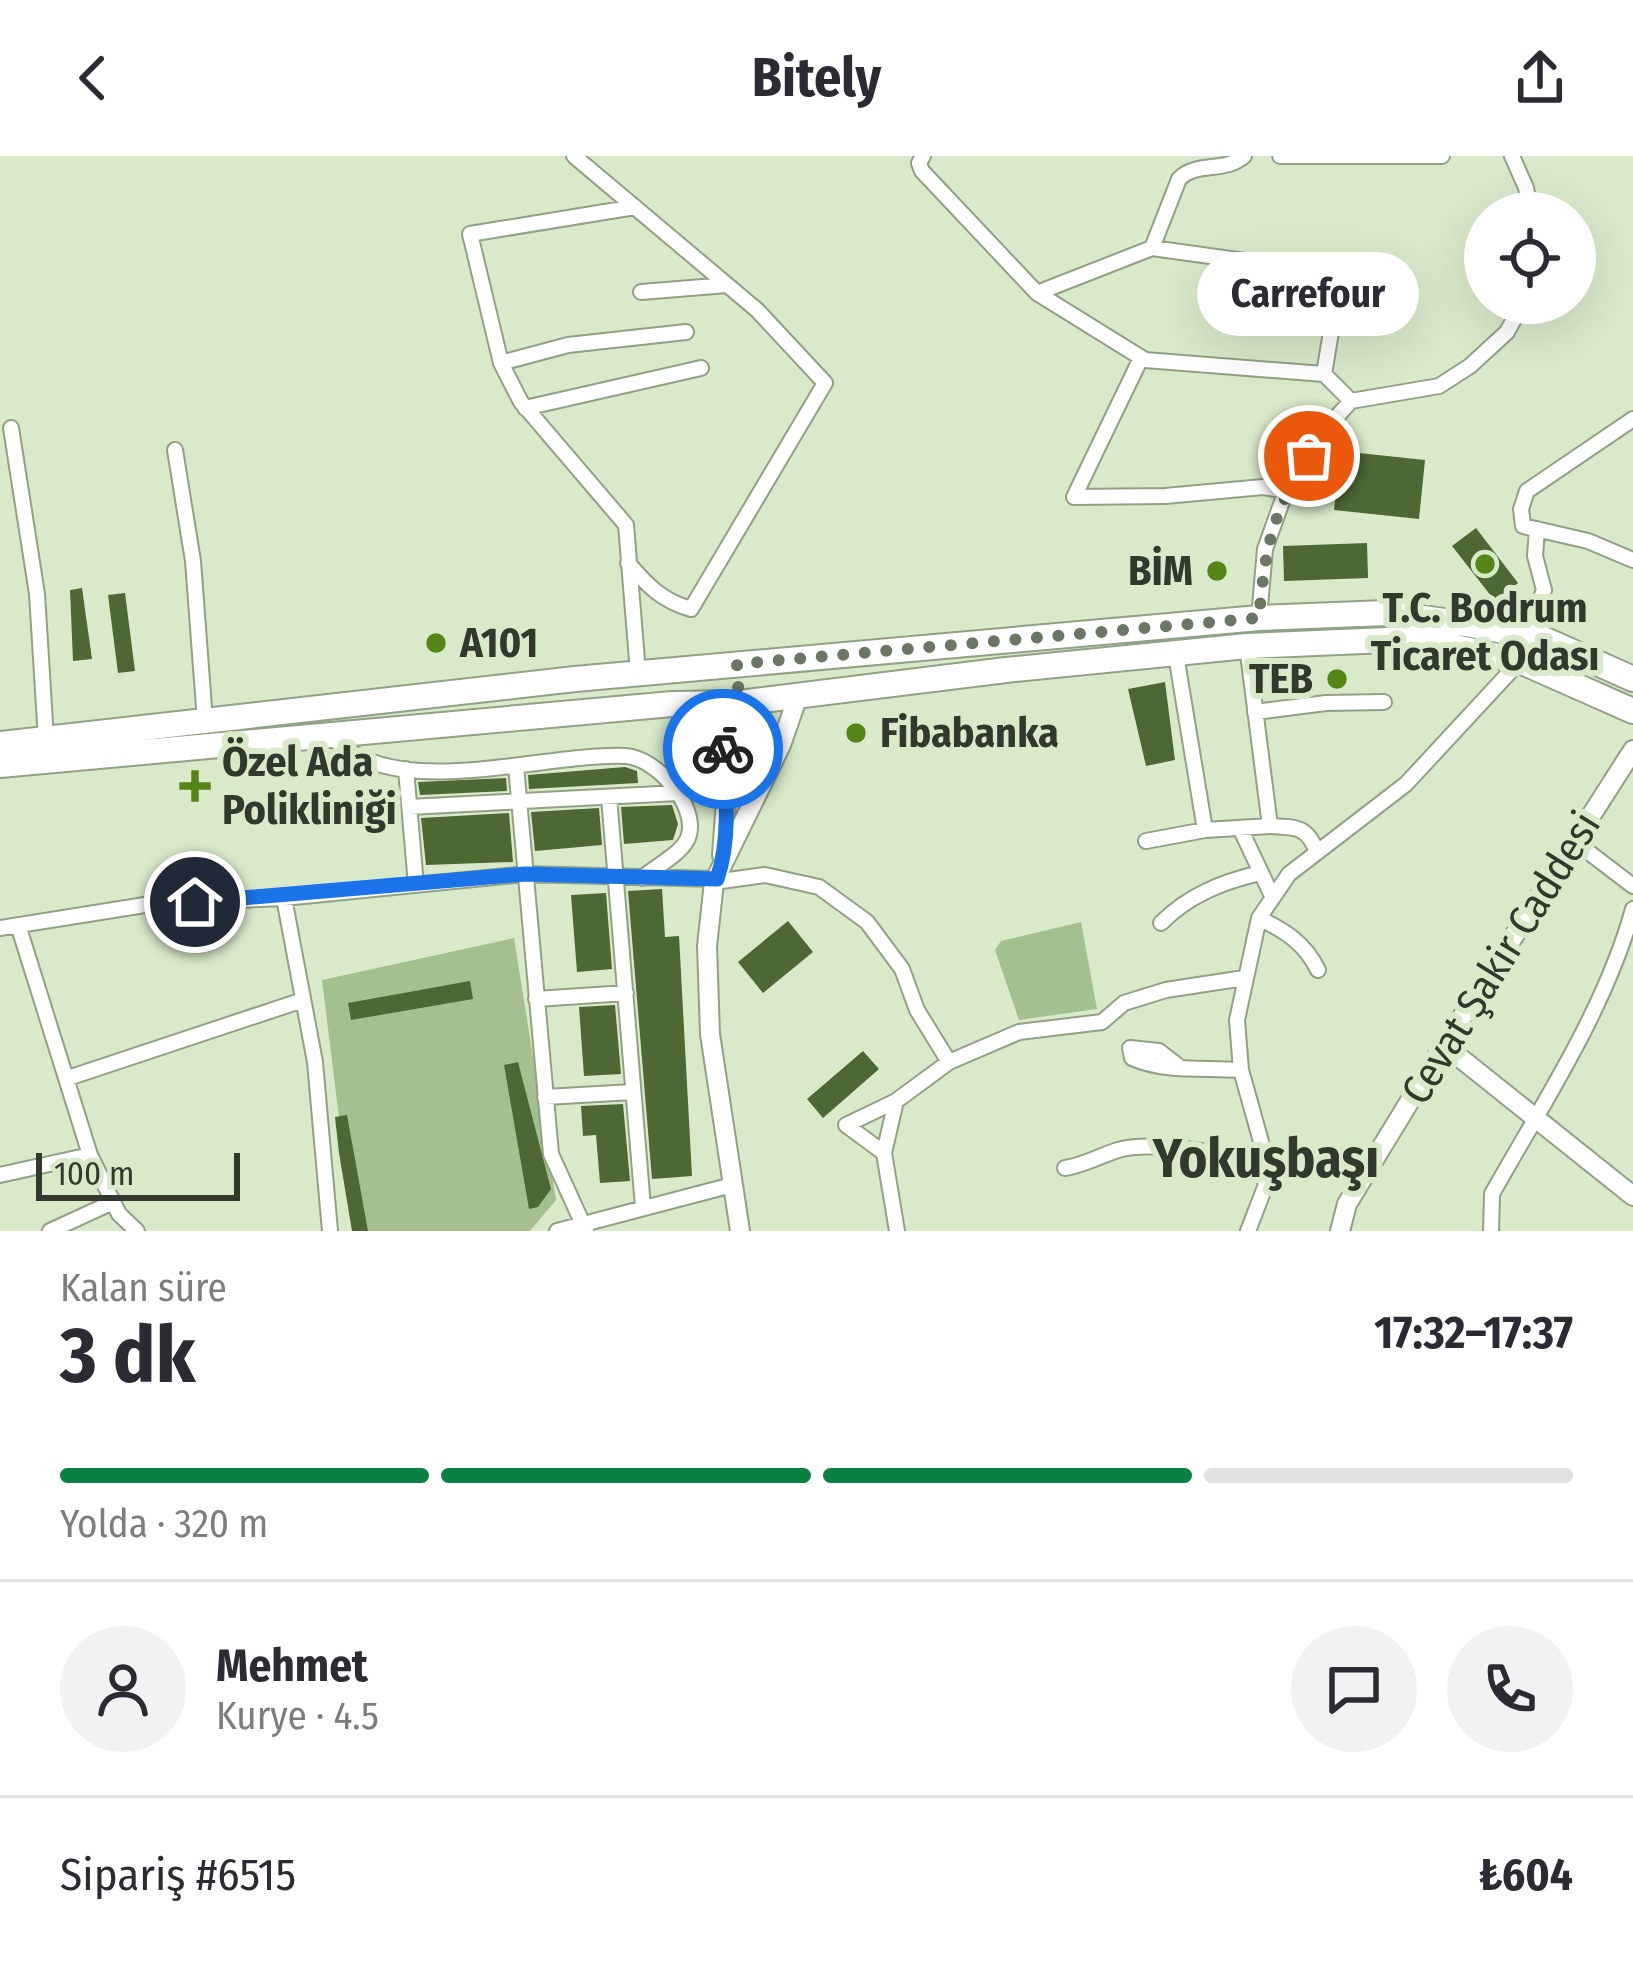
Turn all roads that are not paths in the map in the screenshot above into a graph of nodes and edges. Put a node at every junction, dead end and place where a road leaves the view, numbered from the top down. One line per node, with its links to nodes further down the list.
1 (574, 156): 8 (street)
2 (923, 156): 12 (street)
3 (1244, 156): 9 (street)
4 (1280, 156): 5 (street)
5 (1442, 156)
6 (1512, 156): 7 (street)
7 (1527, 192)
8 (635, 207): 10 (street); 16 (street)
9 (1152, 248): 12 (street); 18 (street)
10 (727, 284): 11 (street); 27 (street)
11 (640, 292)
12 (1037, 293): 15 (street)
13 (1511, 324): 19 (street)
14 (686, 332): 16 (street)
15 (1141, 358): 18 (street); 24 (street)
16 (501, 363): 20 (street)
17 (700, 368): 20 (street)
18 (1324, 374): 19 (street)
19 (1351, 401): 24 (street)
20 (523, 405): 27 (street)
21 (1633, 418): 25 (street)
22 (11, 428): 44 (street)
23 (176, 450): 42 (street)
24 (1287, 491): 28 (street)
25 (1537, 529): 26 (street); 30 (street)
26 (1633, 560)
27 (628, 563): 34 (street)
28 (1259, 618): 30 (highway); 32 (highway)
29 (1247, 646): 30 (highway); 31 (highway); 41 (street)
30 (1523, 649): 35 (highway); 40 (highway); 60 (street)
31 (1176, 655): 36 (highway); 57 (street)
32 (796, 658): 33 (highway); 36 (highway)
33 (737, 664): 34 (highway); 38 (highway)
34 (638, 674): 42 (highway)
35 (1633, 679)
36 (798, 696): 38 (highway); 63 (main road)
37 (1384, 702): 41 (street)
38 (739, 703): 39 (highway); 46 (main road)
39 (672, 704): 43 (highway); 46 (main road)
40 (1633, 711)
41 (1255, 712): 55 (street)
42 (205, 721): 44 (highway)
43 (330, 735): 48 (highway); 50 (street)
44 (46, 739): 45 (highway)
45 (0, 744)
46 (723, 750): 63 (main road)
47 (1633, 750): 58 (main road, Cevat Şakir Caddesi)
48 (0, 765)
49 (516, 766): 50 (street); 51 (street); 53 (street)
50 (406, 769): 54 (street)
51 (678, 793): 52 (street); 65 (street)
52 (608, 797): 53 (street); 64 (street)
53 (519, 804): 54 (street); 62 (street)
54 (409, 807): 66 (street)
55 (1270, 826): 56 (street); 60 (street)
56 (1240, 828): 57 (street); 61 (street)
57 (1205, 830): 59 (street)
58 (1574, 841): 67 (street); 80 (main road, Cevat Şakir Caddesi)
59 (1146, 842)
60 (1318, 852): 69 (street)
61 (1259, 873): 69 (street); 72 (street)
62 (525, 874): 64 (street); 66 (street); 78 (street)
63 (718, 876): 65 (street); 81 (street); 94 (main road)
64 (616, 877): 65 (street); 77 (street)
65 (642, 878)
66 (416, 885): 68 (street)
67 (1633, 886)
68 (284, 898): 74 (street); 79 (street)
69 (1274, 898): 71 (street)
70 (1633, 909): 88 (street)
71 (1259, 918): 75 (street); 76 (street)
72 (1161, 923)
73 (0, 928): 74 (street)
74 (19, 928): 84 (street)
75 (1318, 970)
76 (1244, 978): 81 (street); 83 (street)
77 (626, 994): 78 (street); 85 (street)
78 (536, 999): 86 (street)
79 (303, 1000): 84 (street); 102 (street)
80 (1444, 1045): 88 (main road); 108 (main road, Cevat Şakir Caddesi)
81 (949, 1062): 87 (street)
82 (1181, 1068): 83 (street)
83 (1241, 1070): 91 (street)
84 (68, 1078): 90 (street)
85 (633, 1092): 86 (street); 97 (street)
86 (545, 1097): 99 (street)
87 (896, 1102): 89 (street); 89 (street)
88 (1534, 1118): 95 (main road); 109 (street)
89 (884, 1153): 106 (street)
90 (90, 1155): 93 (street); 96 (street)
91 (1267, 1163): 92 (street); 107 (street)
92 (1065, 1168)
93 (0, 1175)
94 (732, 1185): 97 (street); 105 (main road)
95 (1633, 1196)
96 (113, 1202): 100 (street); 101 (street)
97 (643, 1207): 98 (street)
98 (611, 1215): 99 (street); 104 (street)
99 (585, 1227): 103 (street)
100 (50, 1231)
101 (137, 1231)
102 (330, 1231)
103 (557, 1231)
104 (616, 1231)
105 (740, 1231)
106 (897, 1231)
107 (1248, 1231)
108 (1340, 1231)
109 (1490, 1231)

